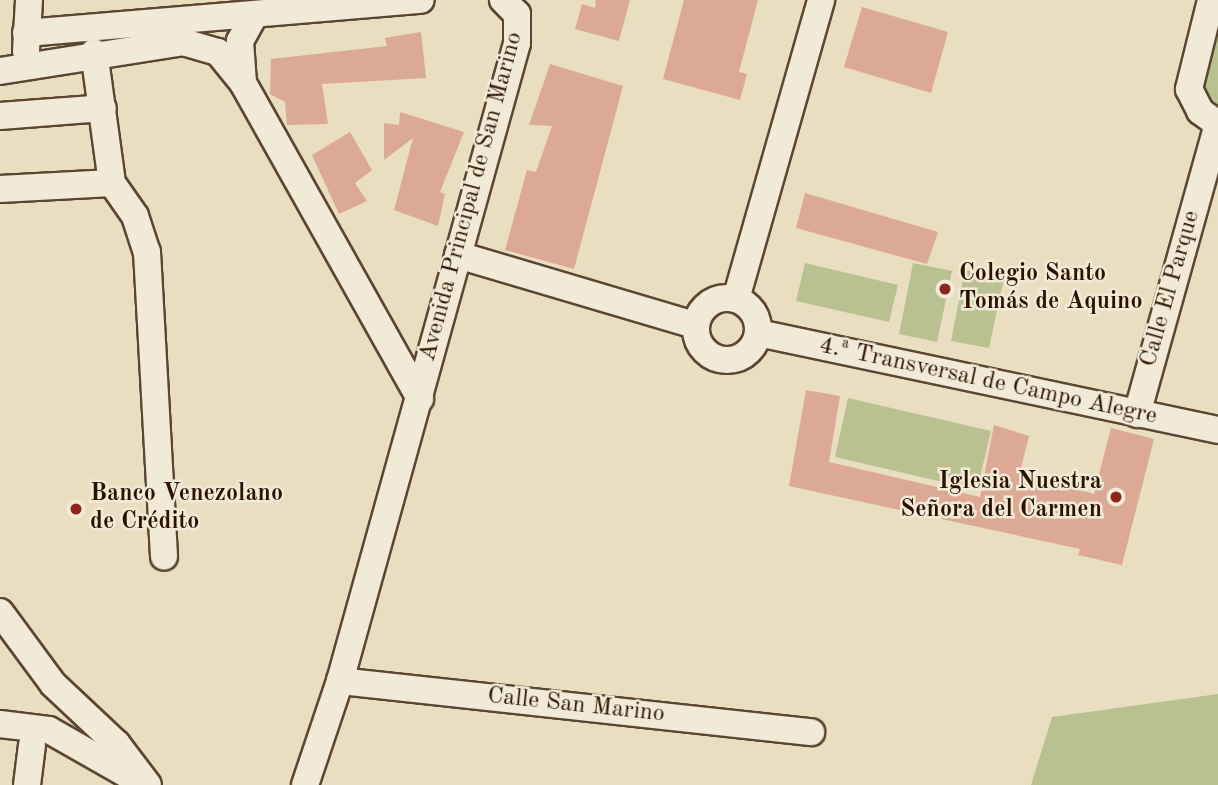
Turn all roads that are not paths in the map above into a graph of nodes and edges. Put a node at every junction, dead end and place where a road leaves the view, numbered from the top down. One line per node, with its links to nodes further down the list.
1 (29, 0): 7 (street)
2 (421, 0): 6 (street)
3 (503, 0): 16 (street, Avenida Principal de San Marino)
4 (821, 0): 17 (street)
5 (1211, 0): 13 (street, Calle El Parque)
6 (255, 14): 7 (street); 10 (street, Avenida Principal de San Marino)
7 (26, 33): 9 (street)
8 (94, 52): 9 (street, Avenida Principal de San Marino); 10 (street, Avenida Principal de San Marino); 11 (street)
9 (13, 69)
10 (243, 83): 20 (street, Avenida Principal de San Marino)
11 (103, 108): 12 (street); 14 (street)
12 (0, 116)
13 (1218, 124): 21 (street, Calle El Parque)
14 (112, 183): 15 (street); 23 (street)
15 (0, 189)
16 (458, 256): 18 (street); 20 (street, Avenida Principal de San Marino)
17 (736, 299): 18 (street); 19 (street)
18 (695, 325): 19 (street)
19 (758, 333): 21 (street, 4.ª Transversal de Campo Alegre)
20 (420, 398): 25 (street, Avenida Principal de San Marino)
21 (1137, 414): 22 (street, 4.ª Transversal de Campo Alegre)
22 (1218, 430)
23 (163, 557)
24 (0, 612): 26 (street)
25 (340, 681): 28 (street, Calle San Marino); 32 (street, Avenida Principal de San Marino)
26 (53, 684): 29 (street); 31 (street)
27 (0, 724): 29 (street)
28 (811, 732)
29 (40, 737): 30 (street); 31 (street)
30 (27, 785)
31 (146, 785)
32 (305, 785)

